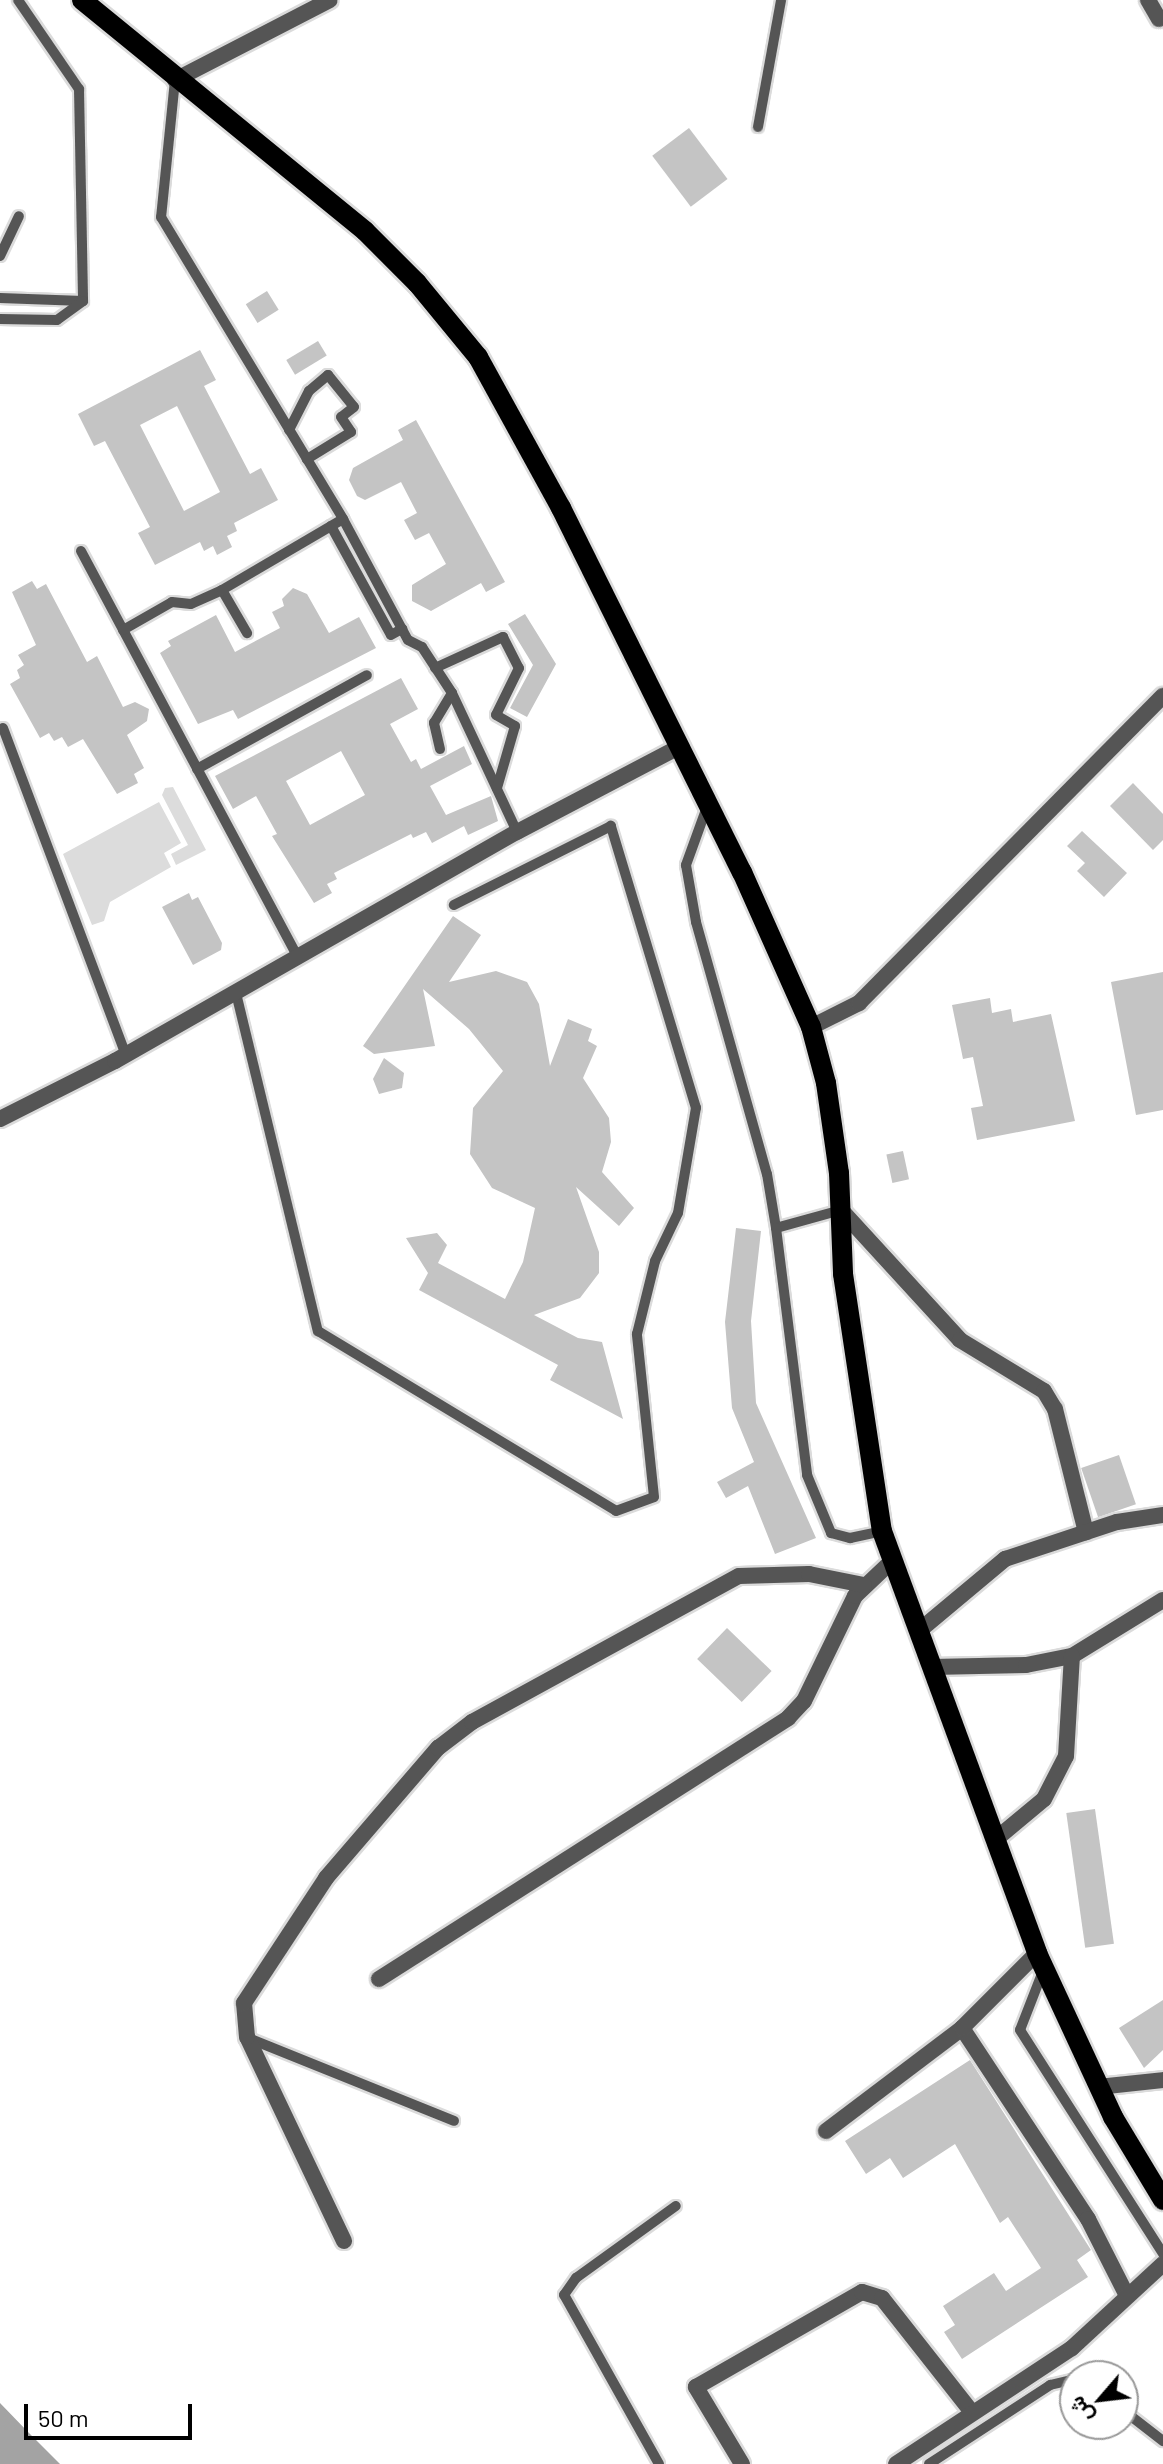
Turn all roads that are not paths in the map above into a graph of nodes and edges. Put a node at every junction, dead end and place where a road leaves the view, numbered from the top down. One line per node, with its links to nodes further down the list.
1 (18, 0): 12 (lane)
2 (82, 0): 7 (main road)
3 (330, 0): 7 (street)
4 (781, 0): 8 (lane)
5 (1148, 0): 6 (street)
6 (1159, 19)
7 (175, 80): 14 (lane); 28 (main road)
8 (758, 127)
9 (19, 216): 10 (lane)
10 (0, 256)
11 (0, 298): 12 (lane)
12 (83, 301): 13 (lane)
13 (0, 319)
14 (289, 430): 15 (lane); 15 (lane)
15 (307, 459): 16 (lane)
16 (343, 519): 17 (lane); 20 (lane)
17 (331, 526): 19 (lane); 20 (lane)
18 (81, 551): 21 (lane)
19 (222, 590): 21 (lane); 22 (lane)
20 (402, 629): 23 (lane)
21 (123, 630): 30 (lane)
22 (247, 633)
23 (435, 668): 25 (lane); 31 (lane)
24 (367, 675): 30 (lane)
25 (452, 693): 29 (lane); 31 (lane)
26 (1163, 696): 37 (street)
27 (3, 728): 38 (lane)
28 (679, 747): 32 (main road); 33 (street)
29 (440, 749)
30 (197, 769): 35 (lane)
31 (497, 788): 33 (lane)
32 (707, 807): 37 (main road); 41 (lane)
33 (517, 832): 35 (street)
34 (454, 905): 36 (lane)
35 (298, 957): 36 (street)
36 (236, 993): 38 (street)
37 (811, 1027): 40 (main road)
38 (126, 1055): 39 (street)
39 (0, 1119)
40 (841, 1210): 41 (lane); 43 (main road); 44 (street)
41 (776, 1228): 43 (lane)
42 (1163, 1515): 44 (street)
43 (882, 1531): 45 (main road)
44 (1086, 1532): 48 (street)
45 (893, 1560): 46 (street); 48 (main road)
46 (864, 1585): 53 (street); 55 (street)
47 (1163, 1600): 49 (street)
48 (920, 1630): 50 (main road)
49 (1072, 1656): 50 (street); 51 (street)
50 (932, 1667): 51 (main road)
51 (996, 1839): 52 (main road)
52 (1040, 1961): 54 (street); 57 (main road); 63 (lane)
53 (379, 1979)
54 (962, 2028): 59 (street); 65 (street)
55 (247, 2037): 58 (lane); 62 (street)
56 (1163, 2080): 57 (street)
57 (1098, 2087): 60 (main road)
58 (454, 2121)
59 (826, 2131)
60 (1163, 2200)
61 (676, 2206): 70 (lane)
62 (344, 2241)
63 (1163, 2254)
64 (1163, 2264): 65 (street)
65 (1127, 2296): 67 (street)
66 (1059, 2383): 73 (lane)
67 (971, 2411): 71 (street); 72 (street)
68 (1139, 2422): 69 (lane)
69 (1163, 2441)
70 (659, 2464)
71 (742, 2464)
72 (896, 2464)
73 (929, 2464)

